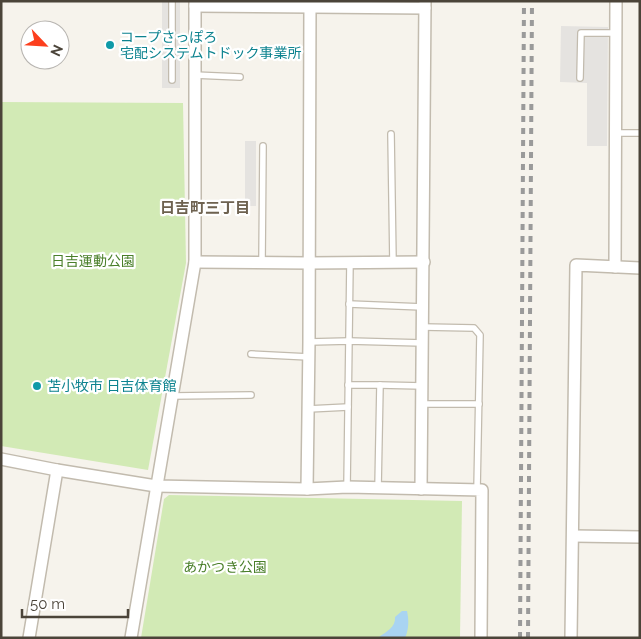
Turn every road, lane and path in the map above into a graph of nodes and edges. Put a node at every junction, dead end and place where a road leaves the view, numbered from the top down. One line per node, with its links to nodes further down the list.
1 (172, 1): 10 (lane)
2 (616, 1): 6 (street)
3 (195, 4): 4 (street); 7 (street)
4 (310, 4): 5 (street); 20 (street)
5 (425, 4): 19 (street)
6 (616, 33): 9 (lane); 11 (street)
7 (194, 75): 8 (lane); 15 (street)
8 (240, 77)
9 (580, 78)
10 (172, 80)
11 (616, 133): 12 (lane); 21 (street)
12 (640, 133)
13 (391, 134): 18 (lane)
14 (263, 146): 16 (lane)
15 (194, 262): 16 (street); 35 (street)
16 (262, 262): 20 (street)
17 (350, 262): 18 (street); 20 (street); 23 (lane)
18 (393, 262): 19 (street)
19 (424, 262): 24 (street)
20 (309, 263): 27 (street)
21 (615, 267): 22 (street); 48 (street)
22 (640, 268)
23 (349, 304): 24 (lane); 26 (lane)
24 (423, 307): 25 (street)
25 (423, 327): 28 (street); 37 (lane)
26 (349, 341): 27 (lane); 28 (lane); 31 (lane)
27 (309, 342): 30 (street)
28 (423, 343): 33 (street)
29 (251, 354): 30 (lane)
30 (309, 357): 39 (street)
31 (348, 384): 32 (lane); 38 (lane)
32 (380, 386): 33 (lane); 44 (lane)
33 (422, 386): 36 (street)
34 (251, 395): 35 (lane)
35 (172, 396): 42 (street)
36 (422, 404): 37 (lane); 46 (street)
37 (479, 404): 47 (lane)
38 (348, 408): 39 (lane); 43 (lane)
39 (308, 409): 45 (street)
40 (1, 459): 41 (street)
41 (57, 470): 42 (street); 50 (street)
42 (156, 486): 45 (street); 51 (street)
43 (347, 487): 44 (street); 45 (street)
44 (378, 488): 46 (street)
45 (307, 489)
46 (421, 489): 47 (street)
47 (477, 490): 52 (street)
48 (573, 536): 49 (street); 53 (street)
49 (640, 537)
50 (29, 638)
51 (131, 638)
52 (481, 638)
53 (571, 638)

